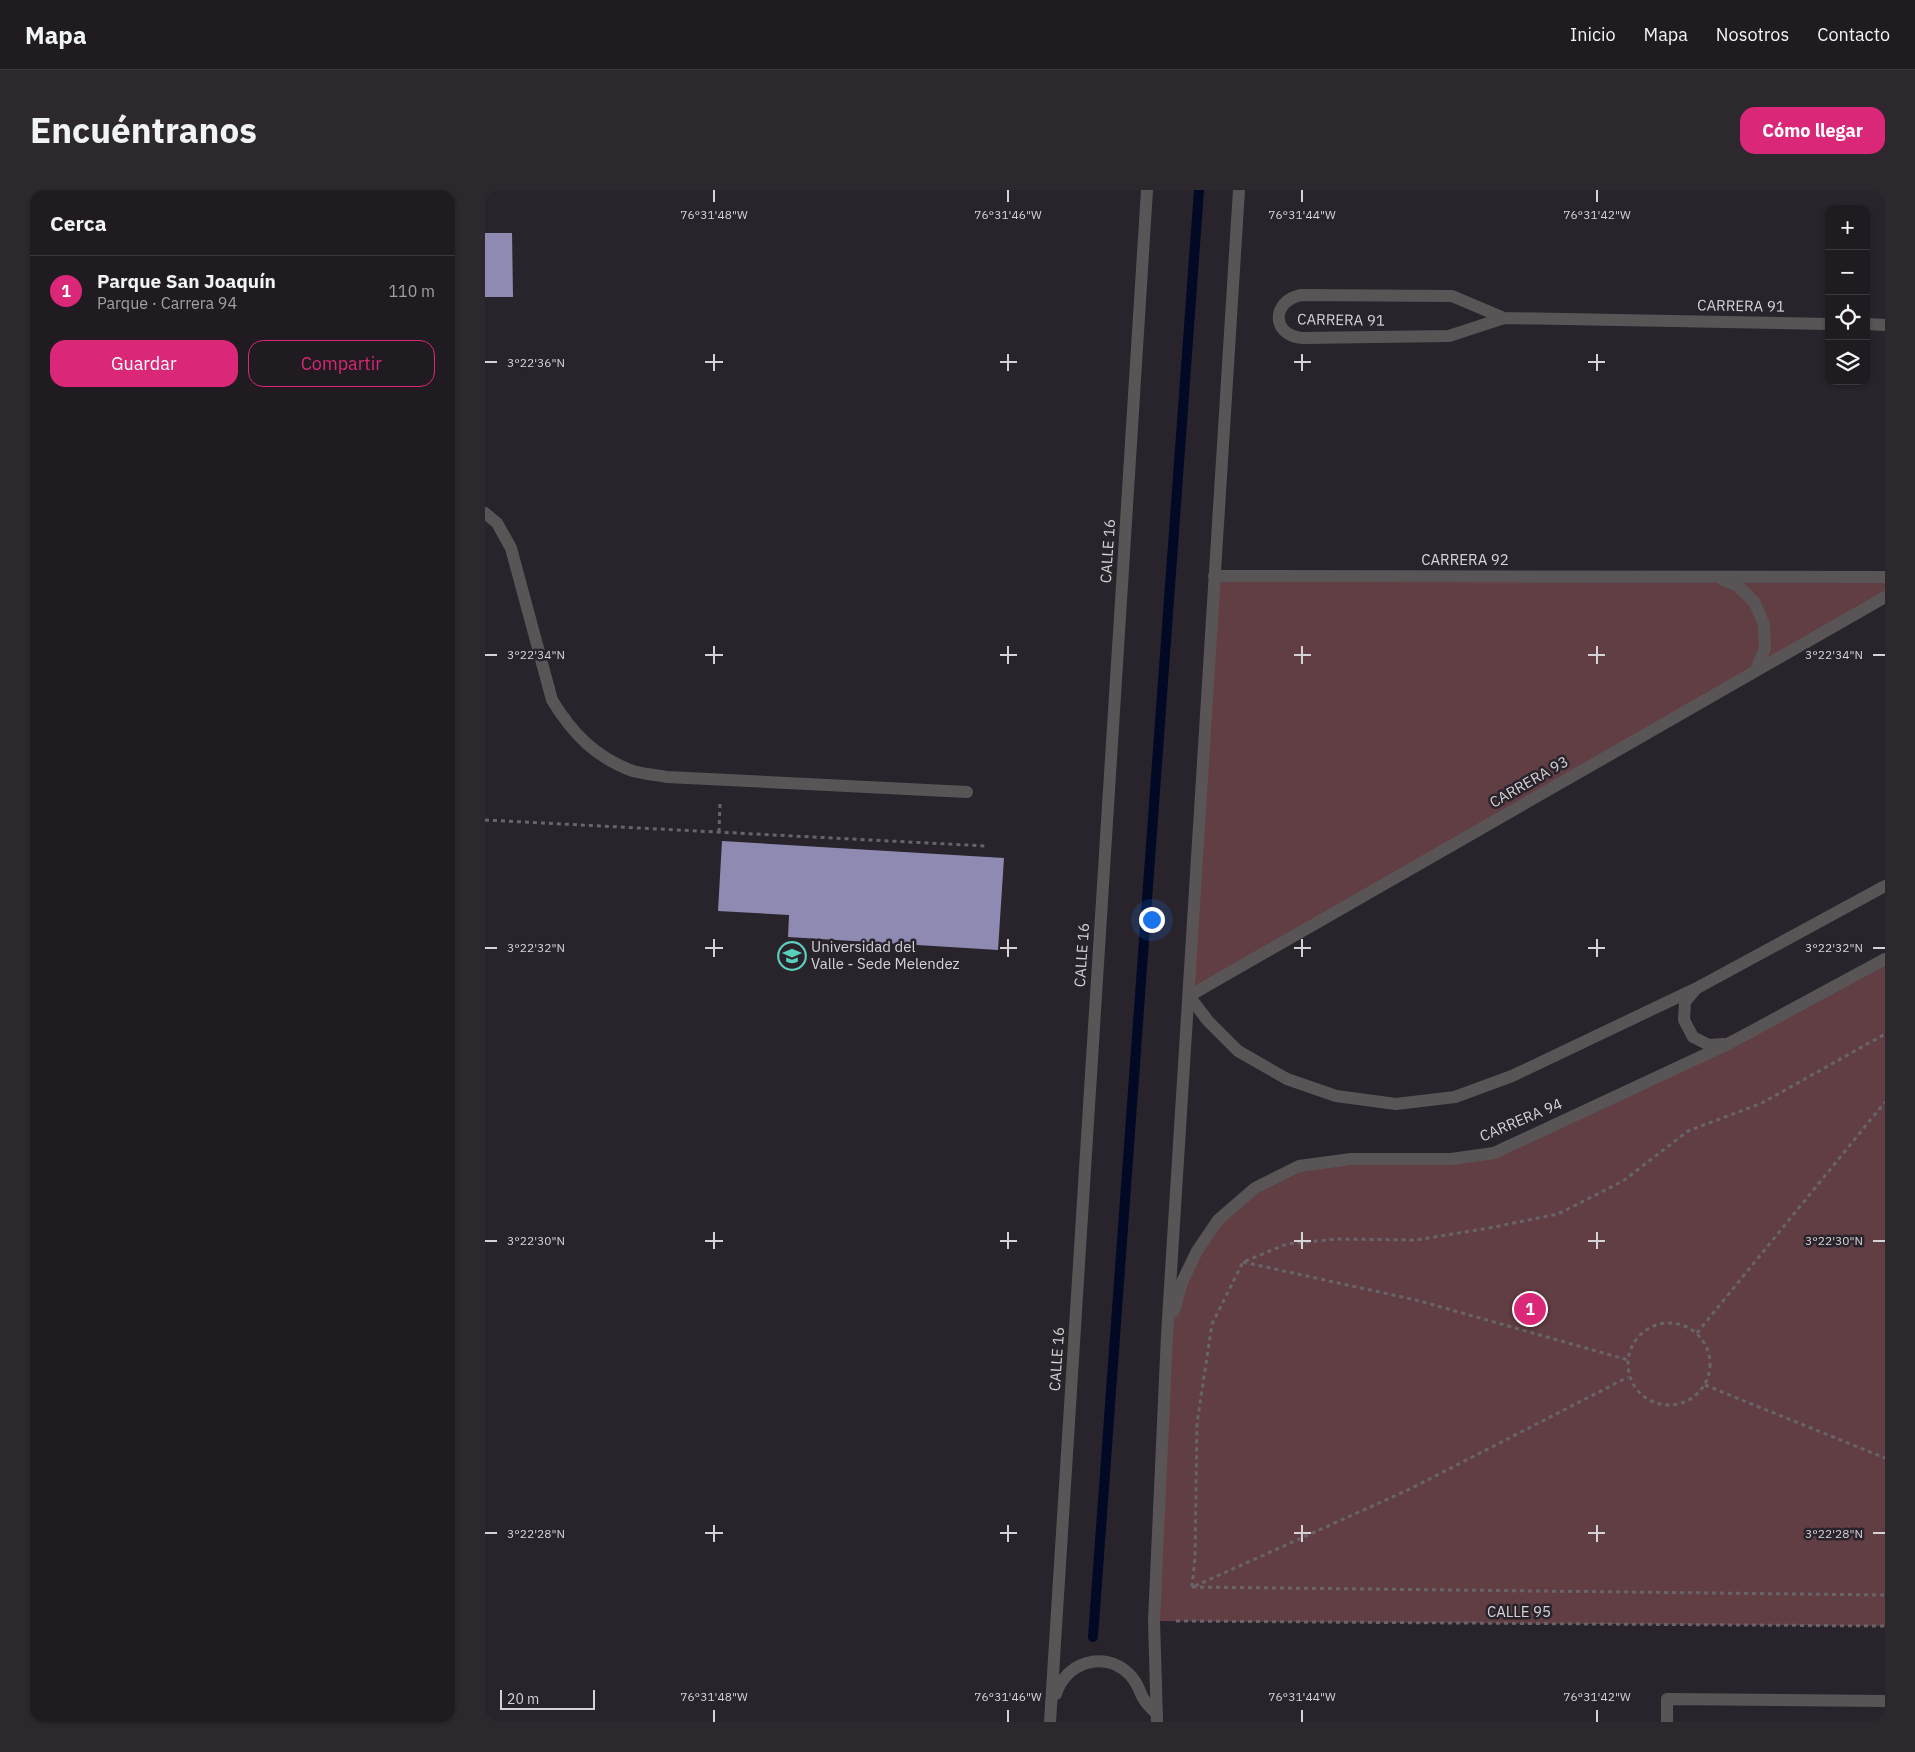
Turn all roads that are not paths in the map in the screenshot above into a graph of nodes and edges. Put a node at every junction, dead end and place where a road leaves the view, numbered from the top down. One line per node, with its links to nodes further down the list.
1 (1147, 190): 22 (street, CALLE 16)
2 (1239, 190): 8 (street)
3 (1504, 318): 3 (street, CARRERA 91); 4 (street, CARRERA 91)
4 (1825, 324)
5 (1870, 324): 6 (street)
6 (1885, 325)
7 (485, 513): 13 (street)
8 (1215, 576): 9 (street, CARRERA 92); 17 (street)
9 (1716, 577): 10 (street, CARRERA 92); 12 (street, CARRERA 92)
10 (1885, 577)
11 (1885, 597): 12 (street, CARRERA 93)
12 (1756, 670): 17 (street, CARRERA 93)
13 (967, 792)
14 (1885, 886): 16 (street)
15 (1885, 960): 18 (street, CARRERA 94)
16 (1697, 988): 17 (street); 18 (street)
17 (1189, 996): 19 (street)
18 (1728, 1044): 19 (street, CARRERA 94)
19 (1167, 1335): 21 (street)
20 (1885, 1701): 23 (street)
21 (1157, 1718): 22 (street)
22 (1052, 1722)
23 (1667, 1722)

